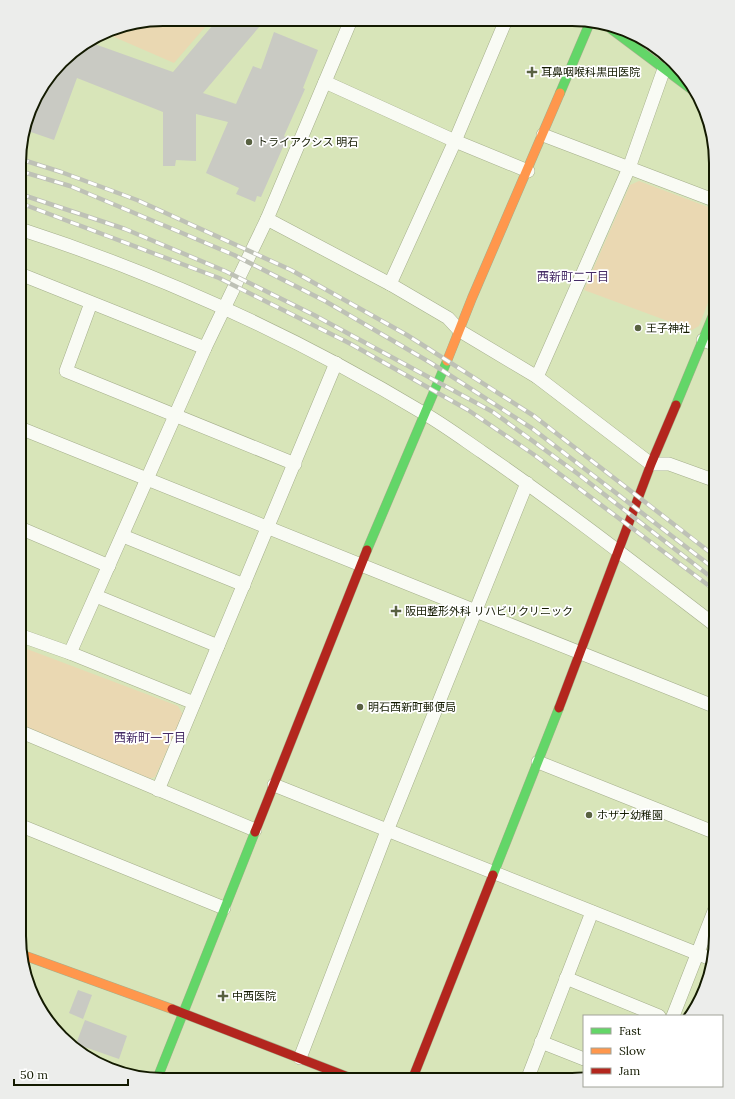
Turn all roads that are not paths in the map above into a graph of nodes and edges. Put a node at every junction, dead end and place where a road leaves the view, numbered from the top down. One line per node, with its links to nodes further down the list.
1 (348, 26): 6 (street)
2 (503, 26): 9 (street)
3 (589, 27): 8 (main road)
4 (619, 34): 5 (main road)
5 (664, 69): 7 (main road); 10 (street)
6 (325, 82): 9 (street); 13 (street)
7 (684, 84)
8 (543, 135): 10 (street); 11 (main road)
9 (455, 141): 11 (street); 16 (street)
10 (629, 168): 12 (street); 25 (street)
11 (528, 171): 20 (main road)
12 (709, 198)
13 (267, 219): 16 (street); 18 (street)
14 (26, 231): 18 (street)
15 (26, 276): 17 (street)
16 (390, 284): 20 (street)
17 (92, 303): 23 (street); 27 (street)
18 (224, 308): 23 (street); 24 (street)
19 (709, 325): 21 (main road)
20 (460, 331): 25 (street); 26 (main road)
21 (703, 340): 22 (street); 30 (main road)
22 (709, 342)
23 (205, 348): 27 (street)
24 (336, 363): 26 (street); 29 (street)
25 (537, 377): 30 (street)
26 (426, 414): 33 (street); 39 (main road)
27 (176, 417): 29 (street); 32 (street)
28 (26, 430): 32 (street)
29 (294, 464): 34 (street)
30 (651, 464): 31 (street); 37 (main road)
31 (709, 478)
32 (148, 480): 34 (street); 36 (street)
33 (527, 483): 37 (street); 42 (street)
34 (268, 528): 39 (street); 40 (street)
35 (26, 531): 38 (street)
36 (123, 536): 38 (street); 40 (street)
37 (618, 551): 43 (street); 46 (main road)
38 (109, 566): 41 (street)
39 (360, 566): 42 (street); 52 (main road)
40 (244, 585): 45 (street)
41 (96, 596): 45 (street); 47 (street)
42 (475, 610): 46 (street); 57 (street)
43 (709, 621)
44 (26, 637): 47 (street)
45 (218, 646): 48 (street)
46 (579, 652): 49 (street); 51 (main road)
47 (70, 653): 48 (street)
48 (194, 703): 53 (street)
49 (709, 704)
50 (26, 734): 53 (street)
51 (538, 762): 56 (street); 58 (main road)
52 (274, 785): 55 (main road); 57 (street)
53 (158, 790): 55 (street)
54 (26, 828): 59 (street)
55 (256, 830): 59 (main road)
56 (709, 830)
57 (387, 831): 58 (street); 70 (street)
58 (493, 873): 60 (street); 74 (main road)
59 (224, 908): 66 (main road)
60 (592, 912): 62 (street); 65 (street)
61 (709, 924): 62 (street)
62 (697, 954): 64 (street); 68 (street)
63 (28, 957): 66 (main road)
64 (707, 958)
65 (566, 978): 67 (street); 69 (street)
66 (182, 1013): 70 (main road); 72 (main road)
67 (656, 1015)
68 (673, 1015)
69 (541, 1042): 71 (street); 75 (street)
70 (300, 1058): 73 (main road)
71 (583, 1059)
72 (159, 1073)
73 (328, 1073)
74 (415, 1073)
75 (530, 1073)

